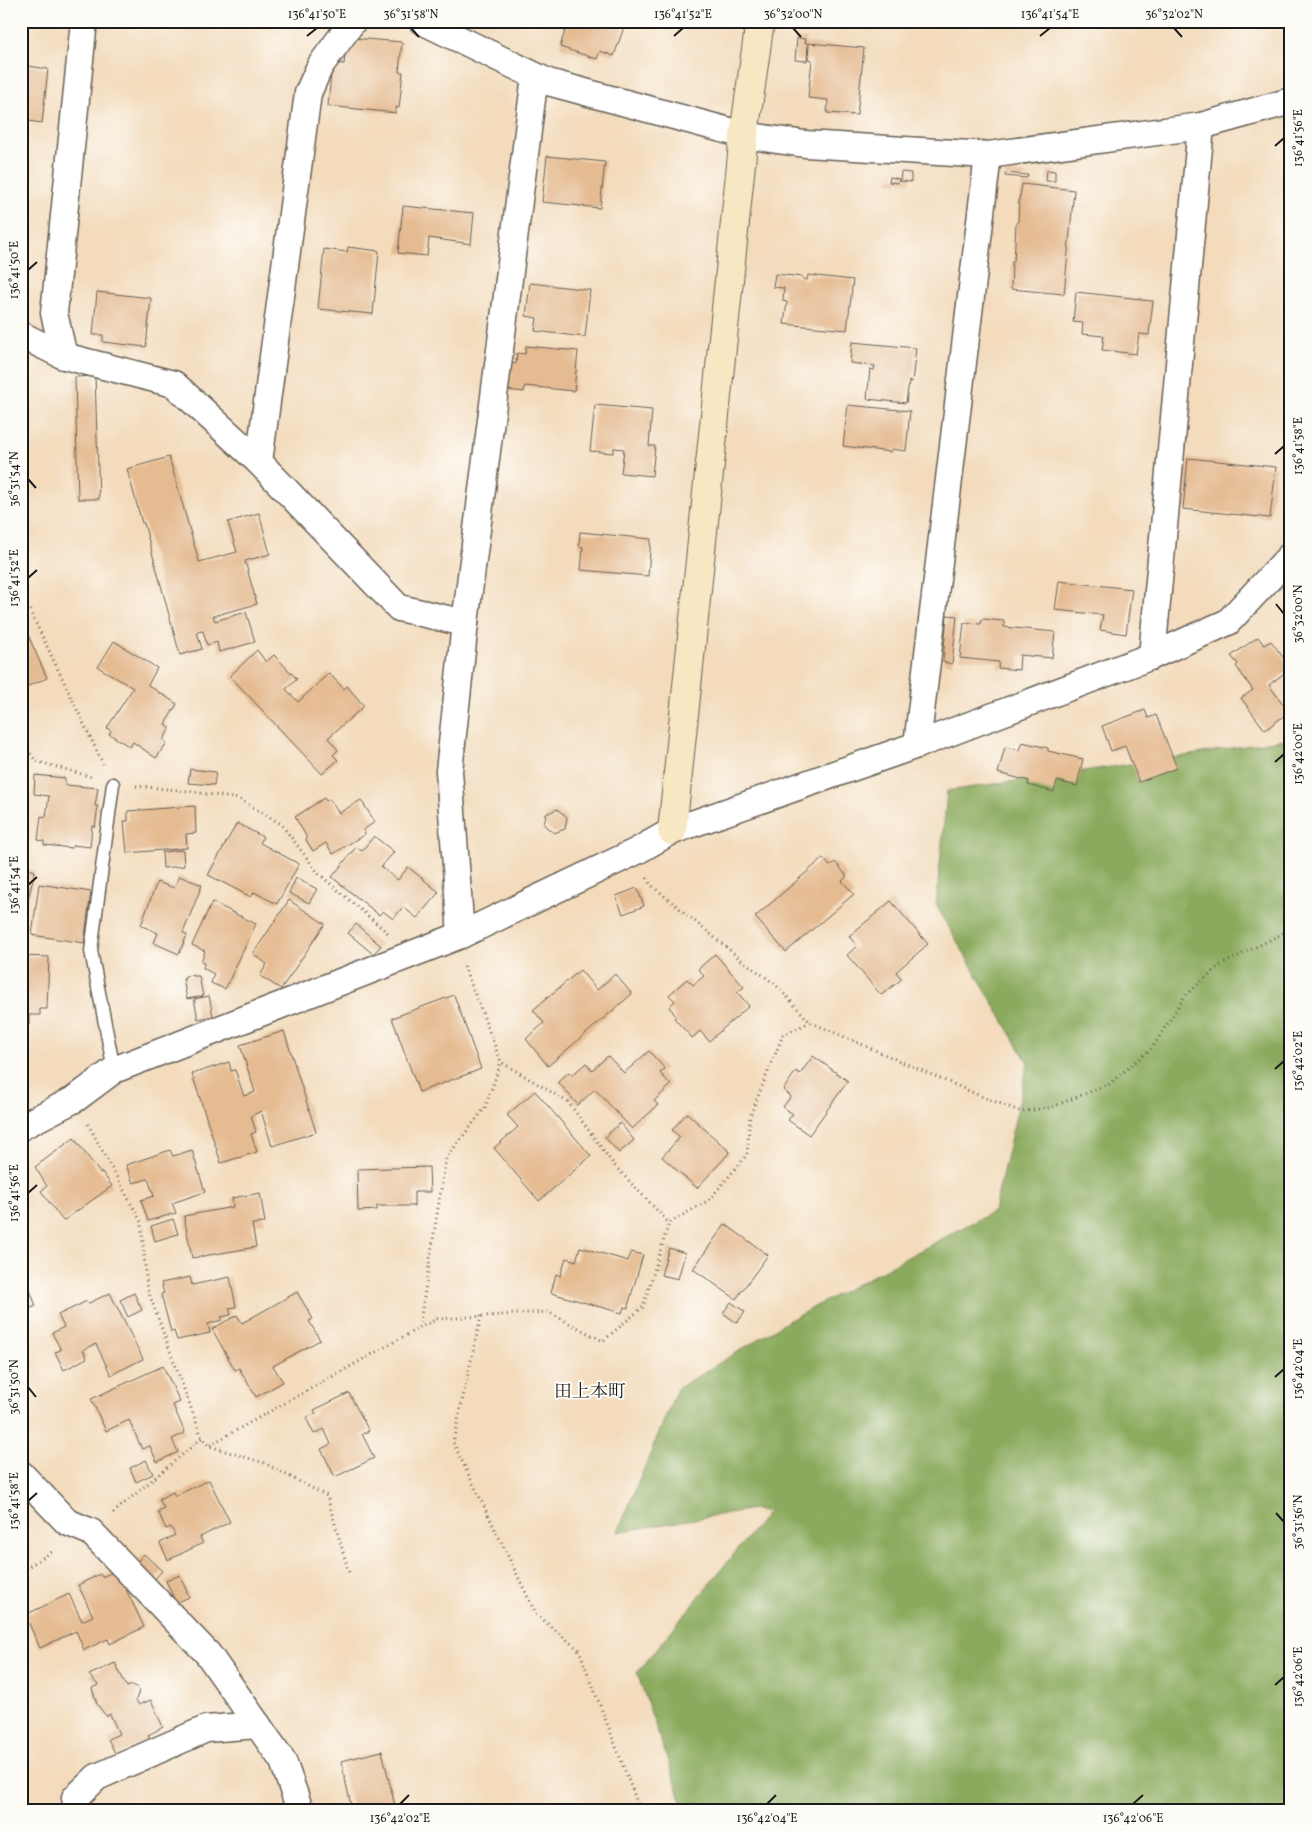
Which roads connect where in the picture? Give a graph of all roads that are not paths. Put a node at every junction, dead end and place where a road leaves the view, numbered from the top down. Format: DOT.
graph roads {
  1 [pos="84,21"];
  2 [pos="353,21"];
  3 [pos="422,21"];
  4 [pos="760,21"];
  5 [pos="534,76"];
  6 [pos="1291,100"];
  7 [pos="1200,126"];
  8 [pos="744,135"];
  9 [pos="988,155"];
  10 [pos="21,335"];
  11 [pos="64,356"];
  12 [pos="259,462"];
  13 [pos="1291,555"];
  14 [pos="465,623"];
  15 [pos="1152,656"];
  16 [pos="917,745"];
  17 [pos="113,784"];
  18 [pos="672,831"];
  19 [pos="461,935"];
  20 [pos="114,1070"];
  21 [pos="21,1127"];
  22 [pos="21,1474"];
  23 [pos="258,1725"];
  24 [pos="78,1810"];
  25 [pos="300,1810"];
  1 -- 11 [label="street"];
  2 -- 12 [label="street"];
  3 -- 5 [label="street"];
  4 -- 8 [label="street"];
  5 -- 8 [label="street"];
  5 -- 14 [label="street"];
  6 -- 7 [label="street"];
  7 -- 9 [label="street"];
  7 -- 15 [label="street"];
  8 -- 9 [label="street"];
  8 -- 18 [label="street"];
  9 -- 16 [label="street"];
  10 -- 11 [label="street"];
  11 -- 12 [label="street"];
  12 -- 14 [label="street"];
  13 -- 15 [label="street"];
  14 -- 19 [label="street"];
  15 -- 16 [label="street"];
  16 -- 18 [label="street"];
  17 -- 20 [label="lane"];
  18 -- 19 [label="street"];
  19 -- 20 [label="street"];
  20 -- 21 [label="street"];
  22 -- 23 [label="street"];
  23 -- 24 [label="street"];
  23 -- 25 [label="street"];
}
